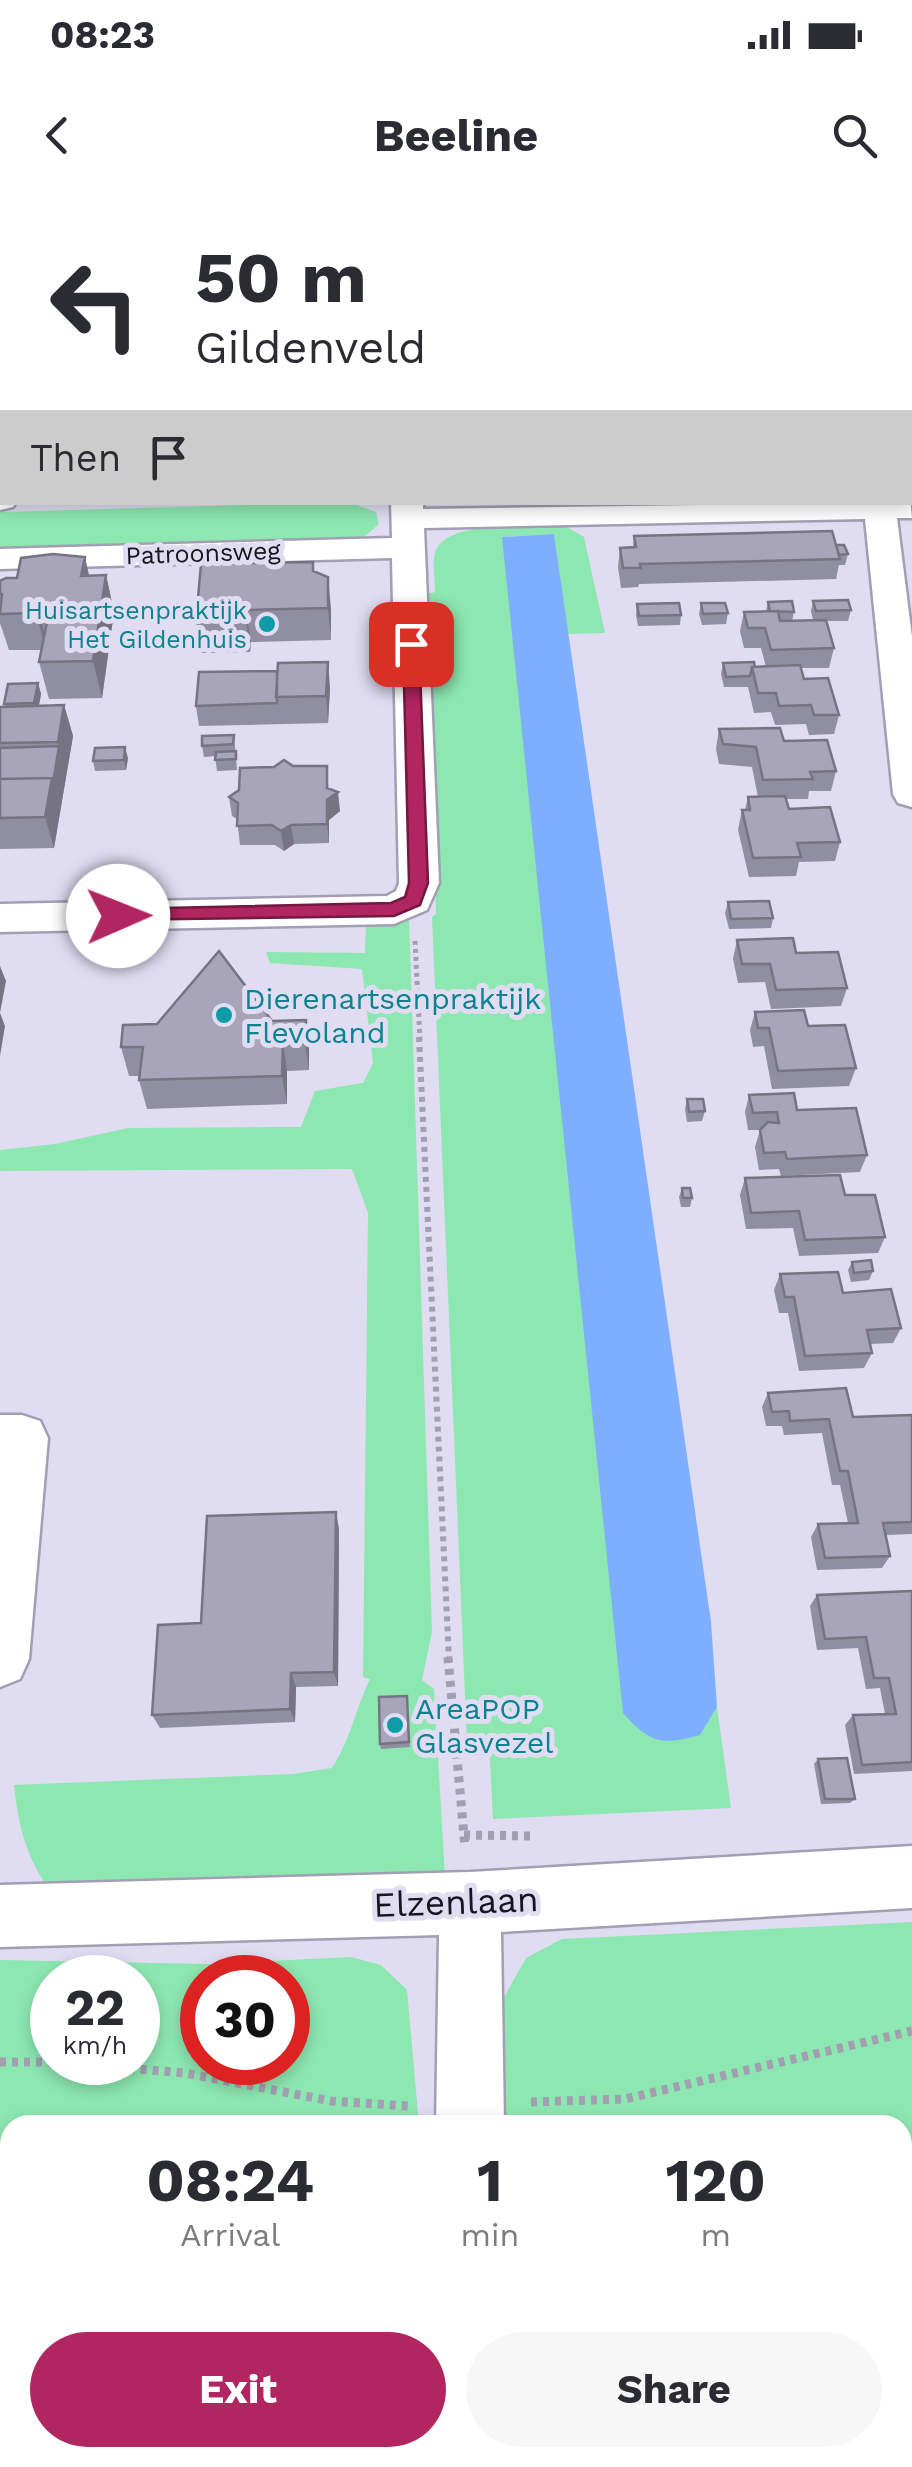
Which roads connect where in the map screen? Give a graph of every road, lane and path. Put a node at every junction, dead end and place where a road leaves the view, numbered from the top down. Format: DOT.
graph roads {
  1 [pos="765,508"];
  2 [pos="896,508"];
  3 [pos="407,523"];
  4 [pos="0,558"];
  5 [pos="912,794"];
  6 [pos="413,900"];
  7 [pos="0,918"];
  8 [pos="0,1438"];
  9 [pos="0,1659"];
  10 [pos="912,1877"];
  11 [pos="470,1904"];
  12 [pos="0,1916"];
  13 [pos="0,2062"];
  14 [pos="30,2062"];
  15 [pos="470,2115"];
  1 -- 2 [label="street, Patroonsweg"];
  1 -- 3 [label="street, Patroonsweg"];
  2 -- 5 [label="street"];
  3 -- 4 [label="street, Patroonsweg"];
  3 -- 6 [label="street"];
  6 -- 7 [label="street"];
  6 -- 11 [label="path"];
  8 -- 9 [label="street"];
  10 -- 11 [label="street, Elzenlaan"];
  11 -- 12 [label="street, Elzenlaan"];
  11 -- 15 [label="street"];
  13 -- 14 [label="path"];
}
